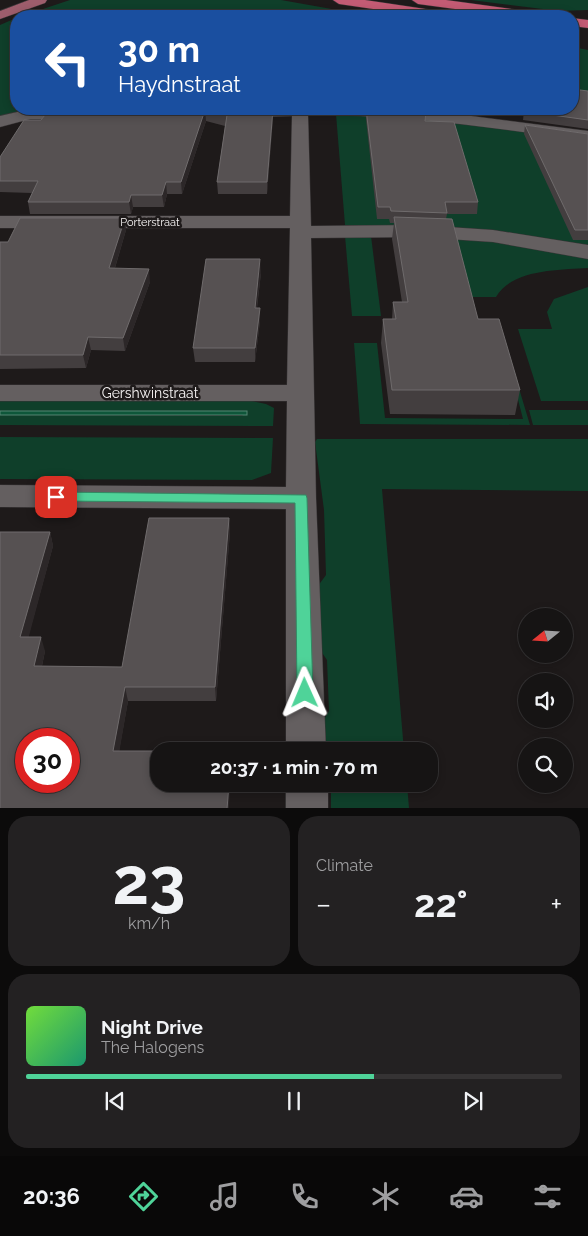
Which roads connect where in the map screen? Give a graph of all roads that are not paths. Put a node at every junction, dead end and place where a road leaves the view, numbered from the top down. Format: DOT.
graph roads {
  1 [pos="41,0"];
  2 [pos="339,0"];
  3 [pos="418,0"];
  4 [pos="14,10"];
  5 [pos="406,10"];
  6 [pos="490,10"];
  7 [pos="20,115"];
  8 [pos="300,115"];
  9 [pos="435,115"];
  10 [pos="0,122"];
  11 [pos="588,136"];
  12 [pos="0,222"];
  13 [pos="300,227"];
  14 [pos="588,252"];
  15 [pos="0,393"];
  16 [pos="301,393"];
  17 [pos="0,496"];
  18 [pos="301,498"];
  19 [pos="306,742"];
  20 [pos="307,792"];
  21 [pos="307,808"];
  1 -- 4 [label="main road"];
  2 -- 5 [label="highway"];
  3 -- 6 [label="highway"];
  7 -- 10 [label="street"];
  8 -- 13 [label="street"];
  9 -- 11 [label="street"];
  12 -- 13 [label="street, Porterstraat"];
  13 -- 14 [label="street, Porterstraat"];
  13 -- 16 [label="street"];
  15 -- 16 [label="street, Gershwinstraat"];
  16 -- 18 [label="street"];
  17 -- 18 [label="street"];
  18 -- 19 [label="street"];
  20 -- 21 [label="street"];
}
